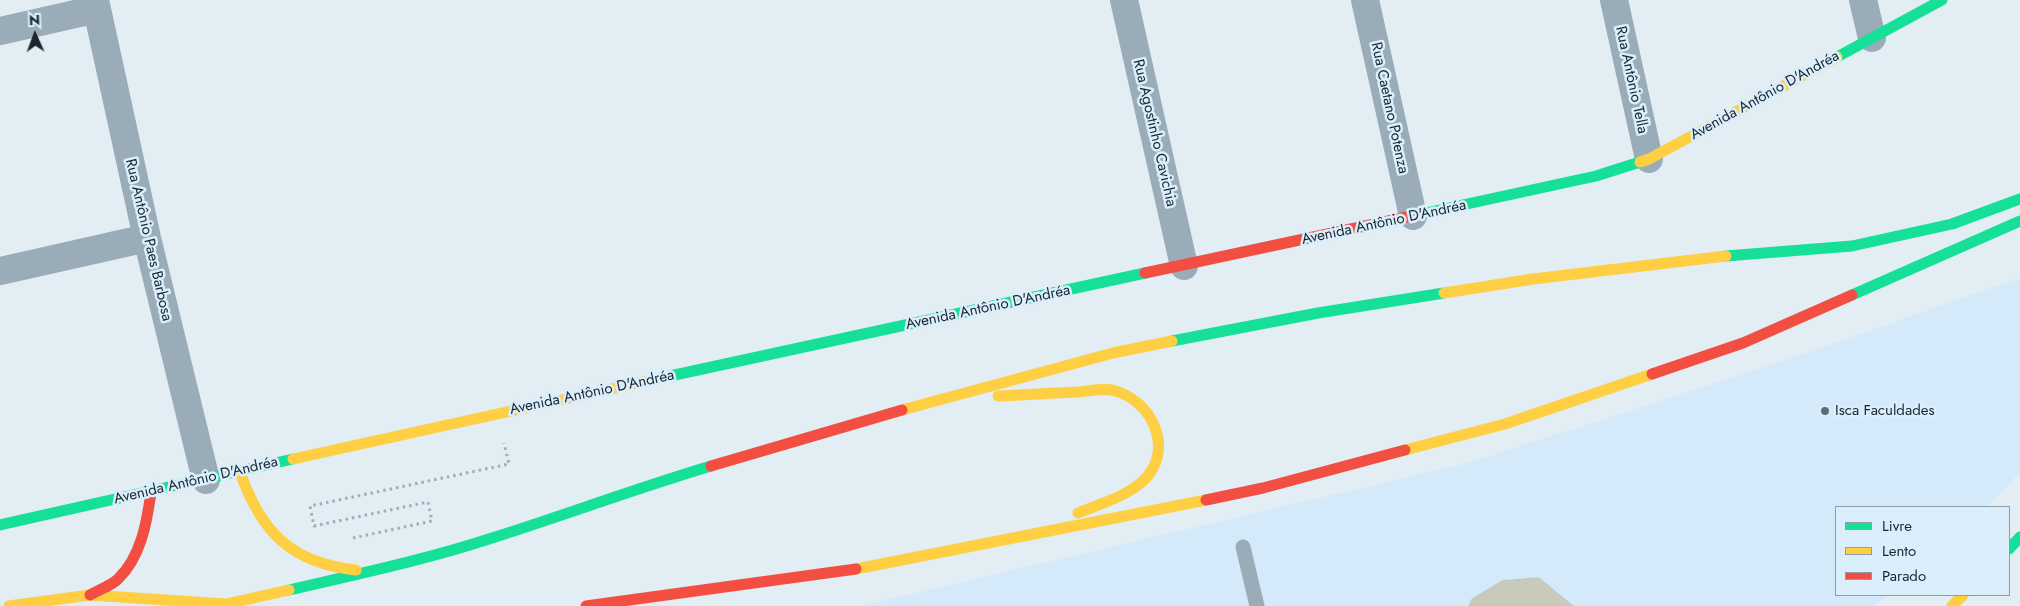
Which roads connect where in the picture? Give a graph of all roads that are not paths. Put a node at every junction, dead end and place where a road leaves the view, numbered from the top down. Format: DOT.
graph roads {
  1 [pos="1124,0"];
  2 [pos="1365,0"];
  3 [pos="1614,0"];
  4 [pos="1863,0"];
  5 [pos="1942,0"];
  6 [pos="96,4"];
  7 [pos="0,30"];
  8 [pos="1872,38"];
  9 [pos="1649,159"];
  10 [pos="2020,199"];
  11 [pos="1412,216"];
  12 [pos="2020,221"];
  13 [pos="147,238"];
  14 [pos="1184,266"];
  15 [pos="0,271"];
  16 [pos="936,400"];
  17 [pos="240,472"];
  18 [pos="206,480"];
  19 [pos="151,492"];
  20 [pos="0,525"];
  21 [pos="2020,537"];
  22 [pos="1012,539"];
  23 [pos="1242,548"];
  24 [pos="2010,548"];
  25 [pos="390,567"];
  26 [pos="90,595"];
  27 [pos="1962,596"];
  28 [pos="9,606"];
  29 [pos="586,606"];
  30 [pos="1257,606"];
  31 [pos="1952,606"];
  1 -- 14 [label="street, Rua Agostinho Cavichia"];
  2 -- 11 [label="street, Rua Caetano Potenza"];
  3 -- 9 [label="street, Rua Antônio Tella"];
  4 -- 8 [label="street"];
  5 -- 8 [label="main road, Avenida Antônio D'Andréa"];
  6 -- 7 [label="street"];
  6 -- 13 [label="street, Rua Antônio Paes Barbosa"];
  8 -- 9 [label="main road, Avenida Antônio D'Andréa"];
  9 -- 11 [label="main road, Avenida Antônio D'Andréa"];
  10 -- 16 [label="main road"];
  11 -- 14 [label="main road, Avenida Antônio D'Andréa"];
  12 -- 22 [label="main road"];
  13 -- 15 [label="street"];
  13 -- 18 [label="street, Rua Antônio Paes Barbosa"];
  14 -- 17 [label="main road, Avenida Antônio D'Andréa"];
  16 -- 22 [label="main road"];
  16 -- 25 [label="main road"];
  17 -- 18 [label="main road, Avenida Antônio D'Andréa"];
  17 -- 25 [label="main road"];
  18 -- 19 [label="main road, Avenida Antônio D'Andréa"];
  19 -- 20 [label="main road, Avenida Antônio D'Andréa"];
  19 -- 26 [label="main road"];
  21 -- 24 [label="main road"];
  22 -- 29 [label="main road"];
  23 -- 30 [label="lane"];
  25 -- 26 [label="main road"];
  26 -- 28 [label="main road"];
  27 -- 31 [label="main road"];
}
